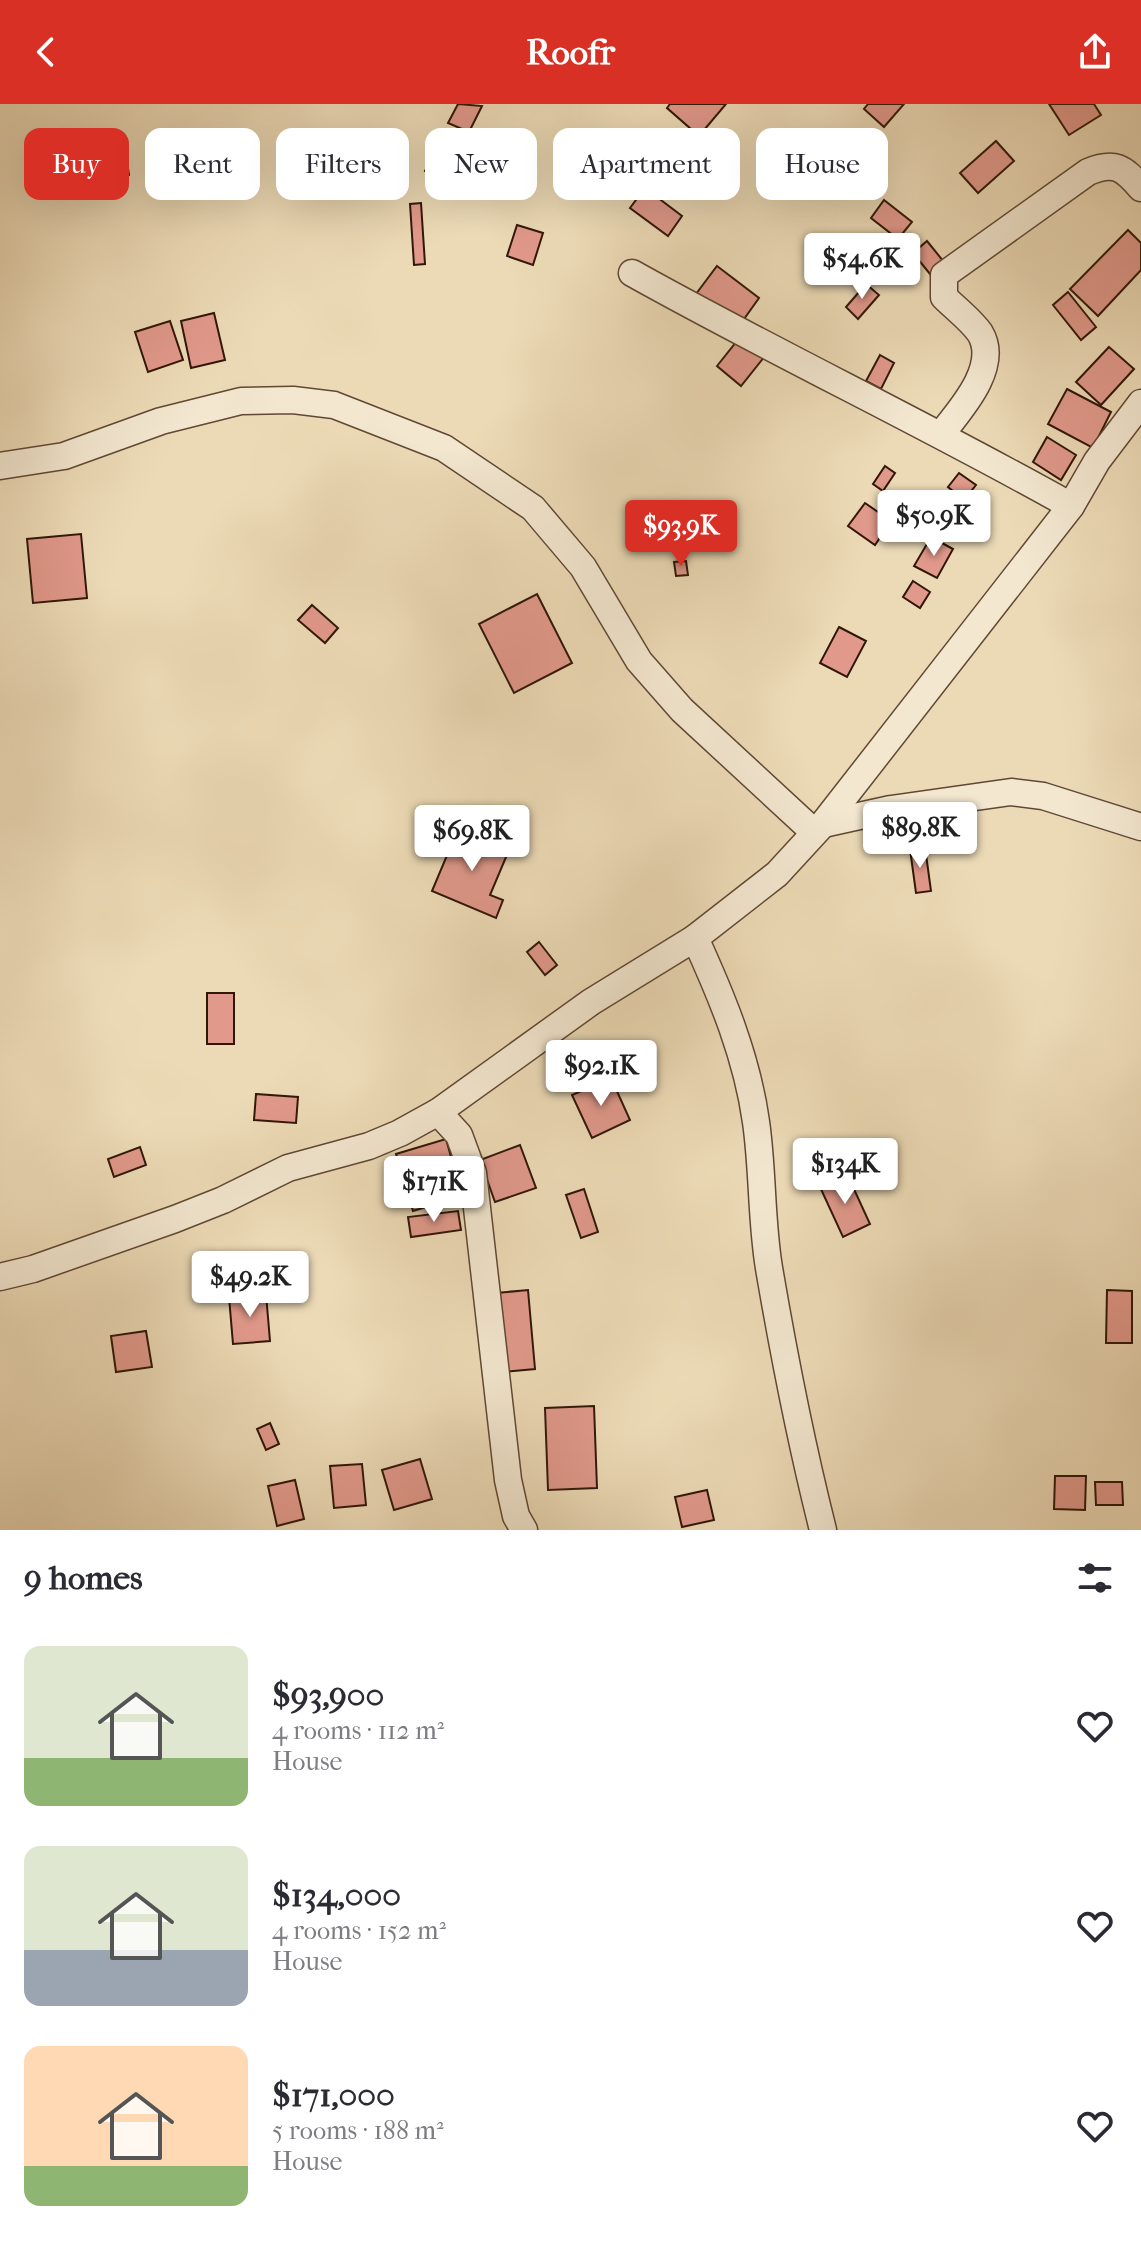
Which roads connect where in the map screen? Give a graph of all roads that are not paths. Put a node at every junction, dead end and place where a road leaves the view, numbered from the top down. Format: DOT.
graph roads {
  1 [pos="1141,188"];
  2 [pos="632,273"];
  3 [pos="1141,403"];
  4 [pos="942,433"];
  5 [pos="0,466"];
  6 [pos="1071,506"];
  7 [pos="1141,827"];
  8 [pos="819,828"];
  9 [pos="695,938"];
  10 [pos="438,1112"];
  11 [pos="0,1277"];
  12 [pos="524,1530"];
  13 [pos="823,1530"];
  1 -- 4 [label="street"];
  2 -- 4 [label="street"];
  3 -- 6 [label="street"];
  4 -- 6 [label="street"];
  5 -- 8 [label="street"];
  6 -- 8 [label="street"];
  7 -- 8 [label="street"];
  8 -- 9 [label="street"];
  9 -- 10 [label="street"];
  9 -- 13 [label="street"];
  10 -- 11 [label="street"];
  10 -- 12 [label="street"];
}
